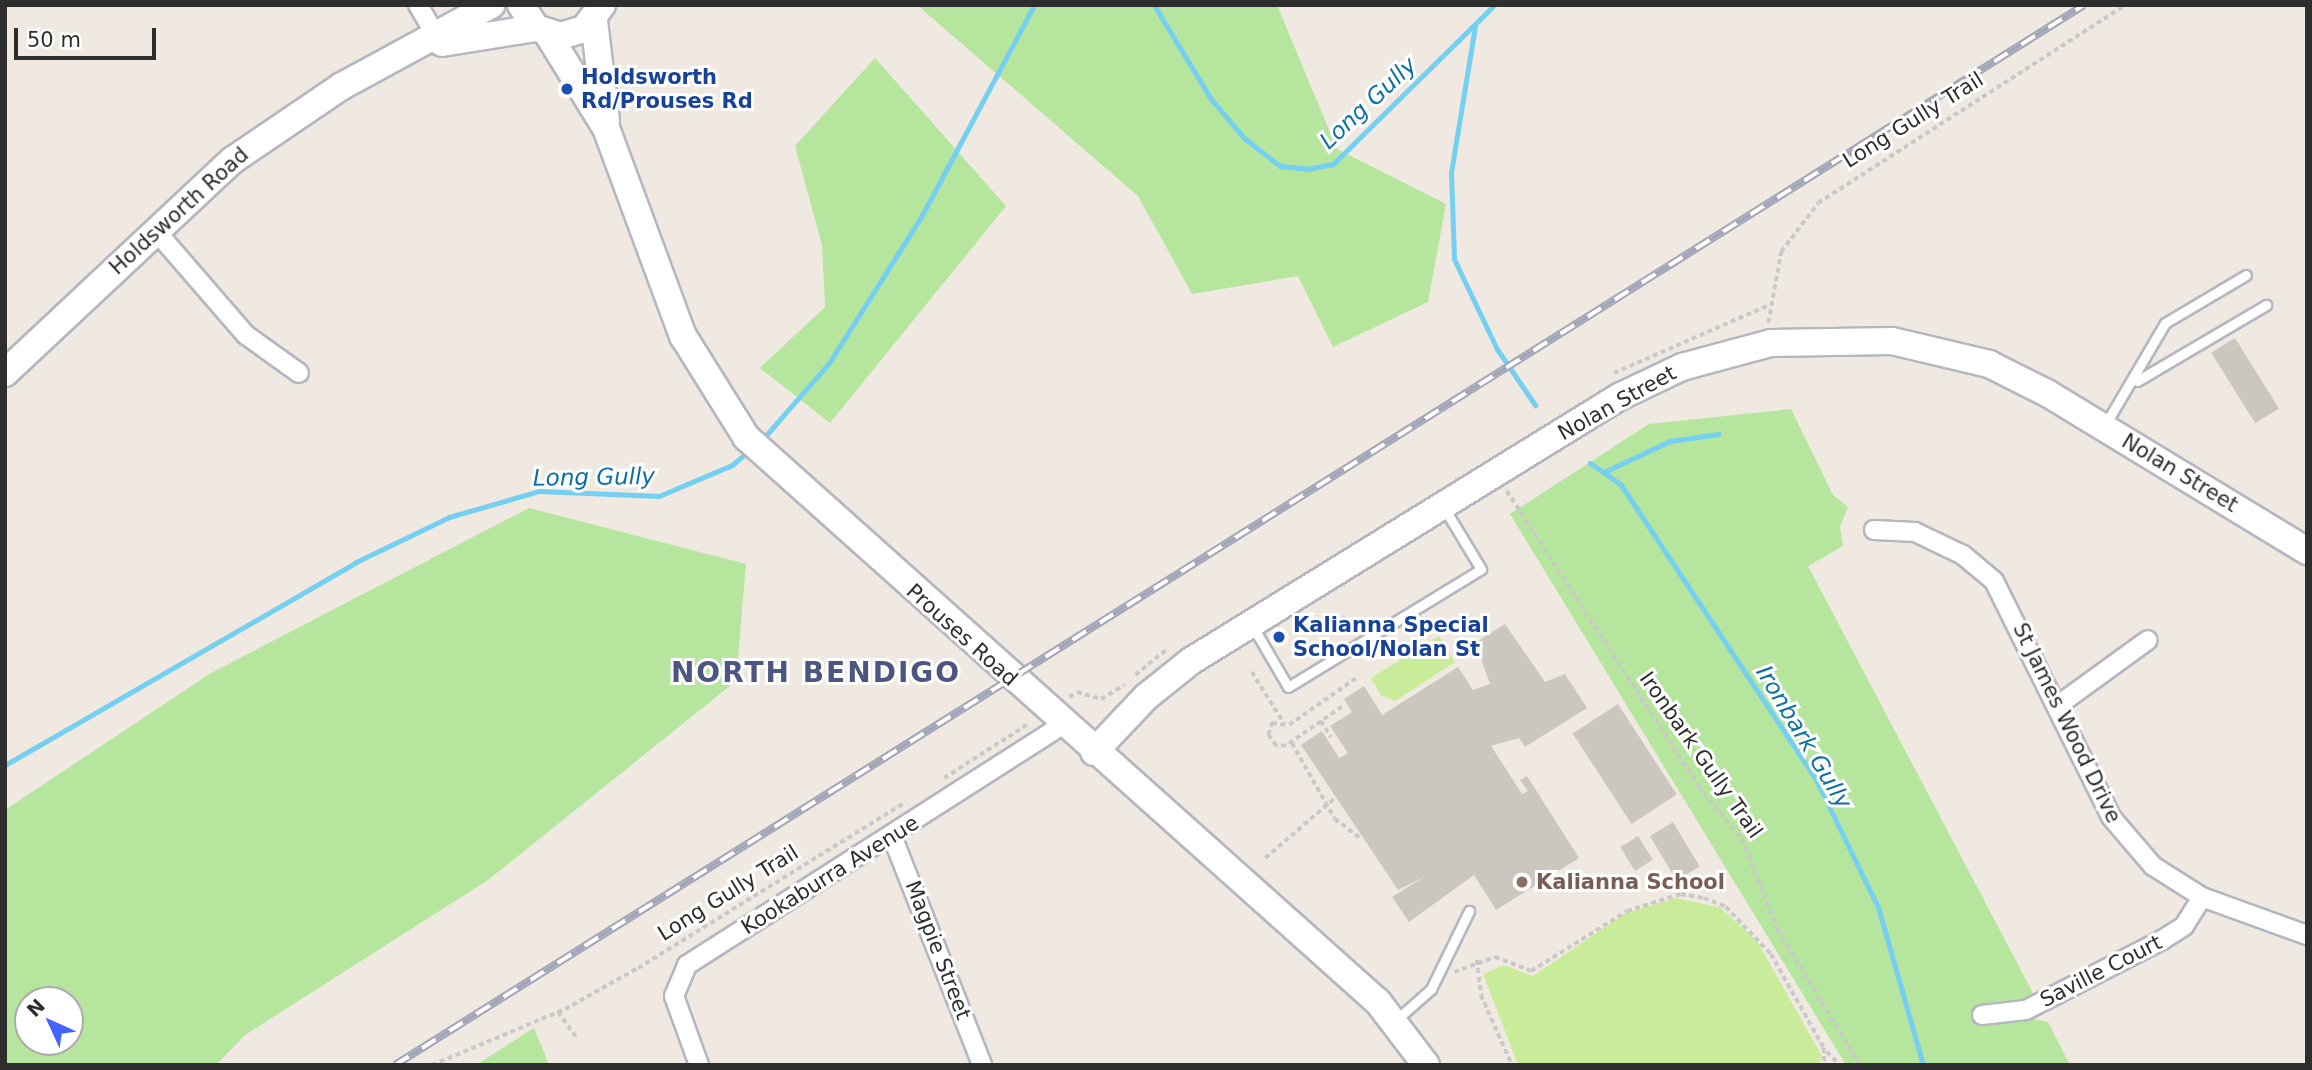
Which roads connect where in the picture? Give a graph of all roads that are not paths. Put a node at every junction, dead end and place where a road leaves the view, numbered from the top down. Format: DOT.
graph roads {
  1 [pos="418,5"];
  2 [pos="491,5"];
  3 [pos="521,5"];
  4 [pos="601,10"];
  5 [pos="542,30"];
  6 [pos="439,38"];
  7 [pos="607,128"];
  8 [pos="155,230"];
  9 [pos="2246,275"];
  10 [pos="2266,304"];
  11 [pos="5,373"];
  12 [pos="299,373"];
  13 [pos="2135,382"];
  14 [pos="2104,427"];
  15 [pos="1443,507"];
  16 [pos="1874,530"];
  17 [pos="2307,551"];
  18 [pos="1252,626"];
  19 [pos="2147,640"];
  20 [pos="2057,706"];
  21 [pos="1063,725"];
  22 [pos="1094,752"];
  23 [pos="892,836"];
  24 [pos="2202,897"];
  25 [pos="1469,911"];
  26 [pos="2307,935"];
  27 [pos="1982,1015"];
  28 [pos="1396,1020"];
  29 [pos="699,1065"];
  30 [pos="982,1065"];
  31 [pos="1426,1065"];
  1 -- 6 [label="street"];
  2 -- 6 [label="street, Holdsworth Road"];
  3 -- 5 [label="street, Prouses Road"];
  4 -- 5 [label="street, Holdsworth Road"];
  4 -- 7 [label="street, Prouses Road"];
  5 -- 6 [label="street, Holdsworth Road"];
  5 -- 7 [label="street, Prouses Road"];
  6 -- 8 [label="street, Holdsworth Road"];
  7 -- 21 [label="street, Prouses Road"];
  8 -- 11 [label="street, Holdsworth Road"];
  8 -- 12 [label="street"];
  9 -- 13 [label="lane"];
  10 -- 13 [label="lane"];
  13 -- 14 [label="lane"];
  14 -- 15 [label="street, Nolan Street"];
  14 -- 17 [label="street, Nolan Street"];
  15 -- 18 [label="street, Nolan Street"];
  15 -- 18 [label="lane"];
  16 -- 20 [label="street, St James Wood Drive"];
  18 -- 22 [label="street, Nolan Street"];
  19 -- 20 [label="street"];
  20 -- 24 [label="street, St James Wood Drive"];
  21 -- 22 [label="street, Prouses Road"];
  21 -- 23 [label="street, Kookaburra Avenue"];
  22 -- 28 [label="street, Prouses Road"];
  23 -- 29 [label="street, Kookaburra Avenue"];
  23 -- 30 [label="street, Magpie Street"];
  24 -- 26 [label="street, St James Wood Drive"];
  24 -- 27 [label="street, Saville Court"];
  25 -- 28 [label="lane"];
  28 -- 31 [label="street, Prouses Road"];
}
